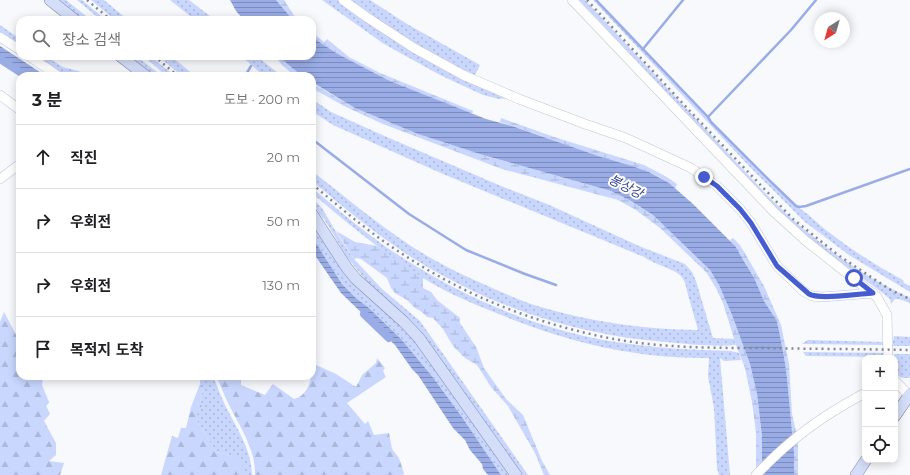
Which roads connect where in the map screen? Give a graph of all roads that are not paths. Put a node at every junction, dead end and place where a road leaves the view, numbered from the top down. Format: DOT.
graph roads {
  1 [pos="50,0"];
  2 [pos="344,0"];
  3 [pos="572,0"];
  4 [pos="70,16"];
  5 [pos="0,37"];
  6 [pos="16,47"];
  7 [pos="35,60"];
  8 [pos="125,60"];
  9 [pos="52,72"];
  10 [pos="141,72"];
  11 [pos="0,95"];
  12 [pos="16,107"];
  13 [pos="16,167"];
  14 [pos="0,179"];
  15 [pos="316,220"];
  16 [pos="873,293"];
  17 [pos="888,355"];
  18 [pos="898,384"];
  19 [pos="862,395"];
  20 [pos="910,395"];
  21 [pos="898,412"];
  22 [pos="864,463"];
  23 [pos="516,475"];
  24 [pos="756,475"];
  25 [pos="856,475"];
  1 -- 4 [label="main road"];
  2 -- 16 [label="street"];
  3 -- 16 [label="street"];
  5 -- 6 [label="street"];
  7 -- 9 [label="street"];
  8 -- 10 [label="main road"];
  11 -- 12 [label="street"];
  13 -- 14 [label="street"];
  15 -- 23 [label="main road"];
  16 -- 17 [label="street"];
  18 -- 20 [label="street"];
  19 -- 24 [label="street"];
  20 -- 21 [label="main road"];
  22 -- 25 [label="main road"];
}
